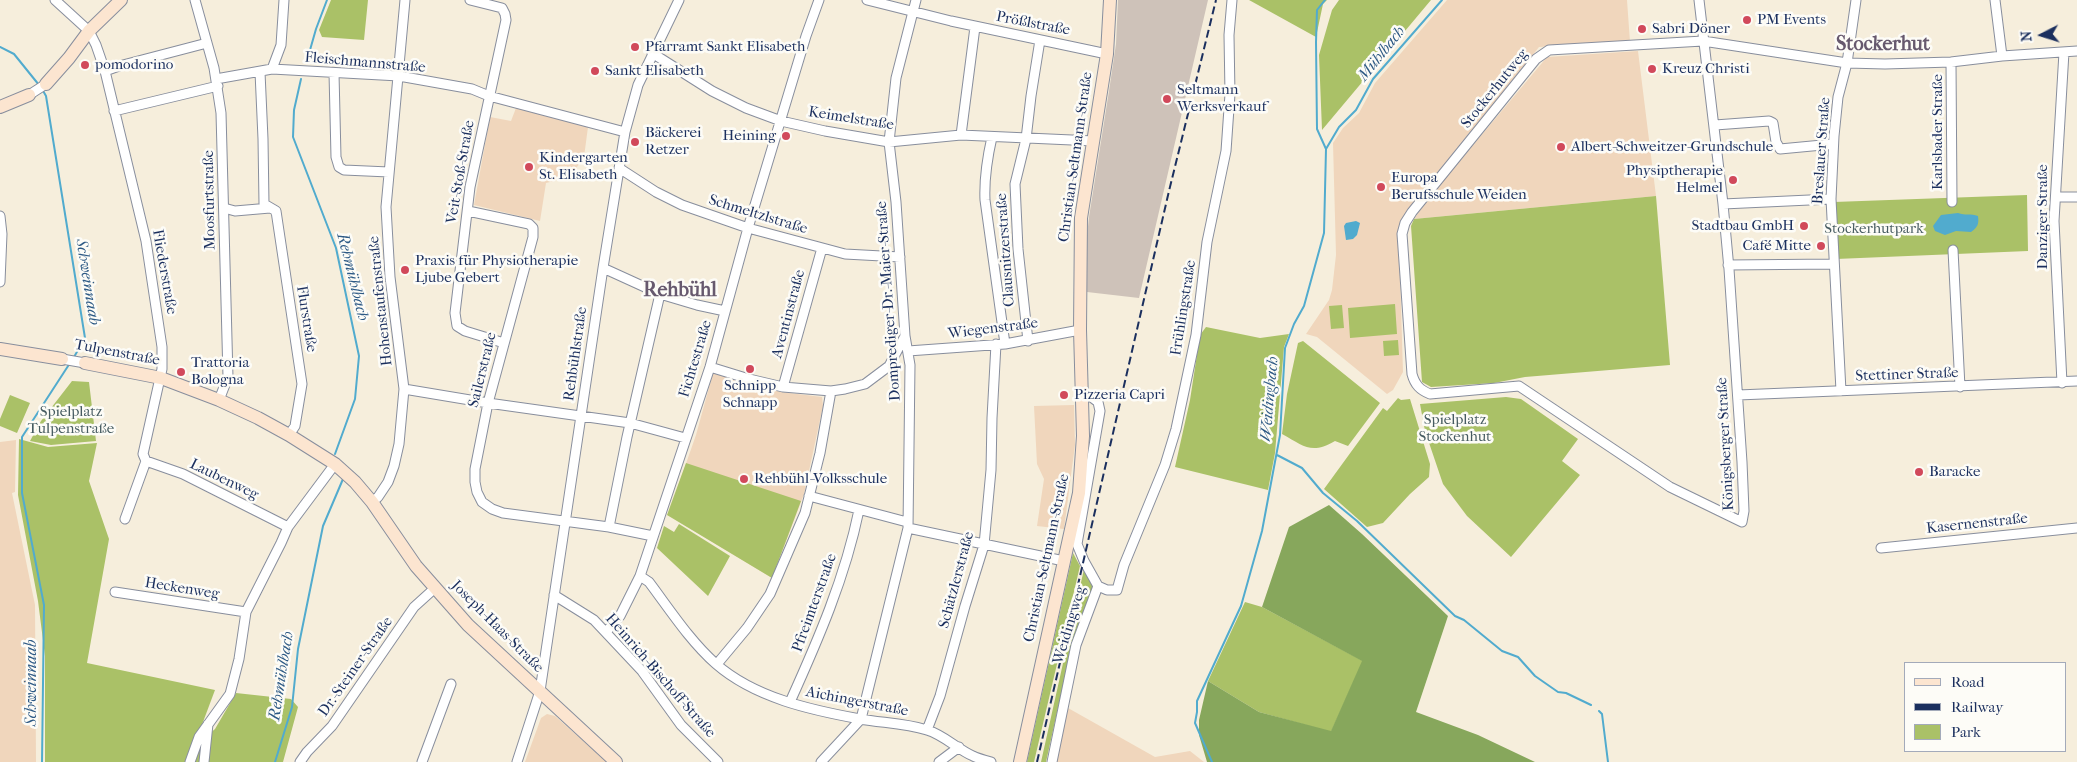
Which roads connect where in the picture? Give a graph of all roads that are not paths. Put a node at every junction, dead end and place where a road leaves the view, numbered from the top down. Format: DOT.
graph roads {
  1 [pos="56,0"];
  2 [pos="121,0"];
  3 [pos="195,0"];
  4 [pos="284,0"];
  5 [pos="405,0"];
  6 [pos="470,0"];
  7 [pos="679,0"];
  8 [pos="819,0"];
  9 [pos="866,0"];
  10 [pos="916,0"];
  11 [pos="1110,0"];
  12 [pos="1232,0"];
  13 [pos="1699,0"];
  14 [pos="1856,0"];
  15 [pos="1994,0"];
  16 [pos="485,1"];
  17 [pos="911,12"];
  18 [pos="976,27"];
  19 [pos="89,31"];
  20 [pos="1040,40"];
  21 [pos="1703,41"];
  22 [pos="207,43"];
  23 [pos="2077,51"];
  24 [pos="2064,52"];
  25 [pos="652,53"];
  26 [pos="1107,54"];
  27 [pos="2002,56"];
  28 [pos="1951,62"];
  29 [pos="1847,63"];
  30 [pos="272,70"];
  31 [pos="105,71"];
  32 [pos="260,72"];
  33 [pos="334,73"];
  34 [pos="398,76"];
  35 [pos="217,83"];
  36 [pos="46,84"];
  37 [pos="30,95"];
  38 [pos="489,96"];
  39 [pos="0,107"];
  40 [pos="114,111"];
  41 [pos="781,121"];
  42 [pos="1715,125"];
  43 [pos="625,132"];
  44 [pos="960,135"];
  45 [pos="992,138"];
  46 [pos="1026,139"];
  47 [pos="1094,141"];
  48 [pos="889,142"];
  49 [pos="1833,144"];
  50 [pos="618,168"];
  51 [pos="389,172"];
  52 [pos="2056,197"];
  53 [pos="2077,197"];
  54 [pos="1831,199"];
  55 [pos="1952,202"];
  56 [pos="1723,204"];
  57 [pos="224,208"];
  58 [pos="272,208"];
  59 [pos="468,211"];
  60 [pos="0,216"];
  61 [pos="748,228"];
  62 [pos="822,248"];
  63 [pos="1953,250"];
  64 [pos="900,258"];
  65 [pos="1834,264"];
  66 [pos="1728,265"];
  67 [pos="603,268"];
  68 [pos="0,282"];
  69 [pos="660,294"];
  70 [pos="725,310"];
  71 [pos="1080,330"];
  72 [pos="905,336"];
  73 [pos="1028,341"];
  74 [pos="504,343"];
  75 [pos="1000,344"];
  76 [pos="0,350"];
  77 [pos="908,351"];
  78 [pos="62,359"];
  79 [pos="85,363"];
  80 [pos="710,367"];
  81 [pos="160,378"];
  82 [pos="2077,381"];
  83 [pos="2062,383"];
  84 [pos="1418,386"];
  85 [pos="783,387"];
  86 [pos="1960,387"];
  87 [pos="404,389"];
  88 [pos="831,391"];
  89 [pos="1841,391"];
  90 [pos="1738,395"];
  91 [pos="1081,398"];
  92 [pos="219,400"];
  93 [pos="488,403"];
  94 [pos="581,416"];
  95 [pos="630,423"];
  96 [pos="289,435"];
  97 [pos="685,438"];
  98 [pos="146,461"];
  99 [pos="335,464"];
  100 [pos="809,496"];
  101 [pos="372,502"];
  102 [pos="859,510"];
  103 [pos="126,519"];
  104 [pos="566,522"];
  105 [pos="907,525"];
  106 [pos="288,527"];
  107 [pos="609,527"];
  108 [pos="2077,528"];
  109 [pos="653,536"];
  110 [pos="984,545"];
  111 [pos="1881,548"];
  112 [pos="1064,561"];
  113 [pos="640,576"];
  114 [pos="1098,586"];
  115 [pos="435,588"];
  116 [pos="115,592"];
  117 [pos="554,596"];
  118 [pos="246,612"];
  119 [pos="606,632"];
  120 [pos="717,664"];
  121 [pos="451,684"];
  122 [pos="540,692"];
  123 [pos="790,702"];
  124 [pos="861,719"];
  125 [pos="208,724"];
  126 [pos="927,730"];
  127 [pos="959,747"];
  128 [pos="190,762"];
  129 [pos="204,762"];
  130 [pos="300,762"];
  131 [pos="422,762"];
  132 [pos="517,762"];
  133 [pos="616,762"];
  134 [pos="718,762"];
  135 [pos="820,762"];
  136 [pos="939,762"];
  137 [pos="991,762"];
  138 [pos="1020,762"];
  139 [pos="1052,762"];
  1 -- 19 [label="street"];
  2 -- 19 [label="street"];
  3 -- 22 [label="street, Moosfurtstraße"];
  4 -- 30 [label="street"];
  5 -- 34 [label="street, Hohenstaufenstraße"];
  6 -- 16 [label="street, Veit-Stoß-Straße"];
  7 -- 25 [label="street, Rehbühlstraße"];
  8 -- 41 [label="street, Fichtestraße"];
  9 -- 17 [label="street, Prößlstraße"];
  10 -- 17 [label="street, Domprediger-Dr.-Maier-Straße"];
  11 -- 26 [label="street, Christian-Seltmann-Straße"];
  12 -- 114 [label="street, Frühlingstraße"];
  13 -- 21 [label="street, Königsberger Straße"];
  14 -- 29 [label="street, Breslauer Straße"];
  15 -- 27 [label="street"];
  16 -- 38 [label="street, Veit-Stoß-Straße"];
  17 -- 18 [label="street, Prößlstraße"];
  17 -- 48 [label="street, Domprediger-Dr.-Maier-Straße"];
  18 -- 20 [label="street, Prößlstraße"];
  18 -- 44 [label="street"];
  19 -- 31 [label="street, Fliederstraße"];
  19 -- 36 [label="street"];
  20 -- 26 [label="street, Prößlstraße"];
  20 -- 46 [label="street, Clausnitzerstraße"];
  21 -- 29 [label="street, Stockerhutweg"];
  21 -- 42 [label="street, Königsberger Straße"];
  21 -- 84 [label="street, Stockerhutweg"];
  22 -- 31 [label="street"];
  22 -- 35 [label="street, Moosfurtstraße"];
  23 -- 24 [label="street, Stockerhutweg"];
  24 -- 27 [label="street, Stockerhutweg"];
  24 -- 52 [label="street, Danziger Straße"];
  25 -- 41 [label="street, Keimelstraße"];
  25 -- 43 [label="street, Rehbühlstraße"];
  26 -- 47 [label="street, Christian-Seltmann-Straße"];
  27 -- 28 [label="street, Stockerhutweg"];
  28 -- 29 [label="street, Stockerhutweg"];
  28 -- 55 [label="street, Karlsbader Straße"];
  29 -- 49 [label="street, Breslauer Straße"];
  30 -- 32 [label="street, Fleischmannstraße"];
  30 -- 33 [label="street, Fleischmannstraße"];
  31 -- 40 [label="street, Fliederstraße"];
  32 -- 35 [label="street, Fleischmannstraße"];
  32 -- 58 [label="street, Flurstraße"];
  33 -- 34 [label="street, Fleischmannstraße"];
  33 -- 51 [label="street"];
  34 -- 38 [label="street, Fleischmannstraße"];
  34 -- 51 [label="street, Hohenstaufenstraße"];
  35 -- 40 [label="street, Fleischmannstraße"];
  35 -- 57 [label="street, Moosfurtstraße"];
  36 -- 37 [label="street"];
  37 -- 39 [label="street"];
  38 -- 43 [label="street, Fleischmannstraße"];
  38 -- 59 [label="street, Veit-Stoß-Straße"];
  40 -- 81 [label="street, Fliederstraße"];
  41 -- 48 [label="street, Keimelstraße"];
  41 -- 61 [label="street, Fichtestraße"];
  42 -- 49 [label="street"];
  42 -- 56 [label="street, Königsberger Straße"];
  43 -- 50 [label="street, Rehbühlstraße"];
  44 -- 45 [label="street, Keimelstraße"];
  44 -- 48 [label="street, Keimelstraße"];
  45 -- 46 [label="street, Keimelstraße"];
  45 -- 75 [label="street, Schätzlerstraße"];
  46 -- 47 [label="street, Keimelstraße"];
  46 -- 73 [label="street, Clausnitzerstraße"];
  47 -- 71 [label="street, Christian-Seltmann-Straße"];
  48 -- 64 [label="street, Domprediger-Dr.-Maier-Straße"];
  49 -- 54 [label="street, Breslauer Straße"];
  50 -- 61 [label="street, Schmeltzlstraße"];
  50 -- 67 [label="street, Rehbühlstraße"];
  51 -- 87 [label="street, Hohenstaufenstraße"];
  52 -- 53 [label="street"];
  52 -- 83 [label="street, Danziger Straße"];
  54 -- 56 [label="street"];
  54 -- 65 [label="street, Breslauer Straße"];
  56 -- 66 [label="street, Königsberger Straße"];
  57 -- 58 [label="street"];
  57 -- 92 [label="street, Moosfurtstraße"];
  58 -- 96 [label="street, Flurstraße"];
  59 -- 74 [label="street, Veit-Stoß-Straße"];
  59 -- 74 [label="street, Sailerstraße"];
  60 -- 68 [label="street"];
  61 -- 62 [label="street, Schmeltzlstraße"];
  61 -- 70 [label="street, Fichtestraße"];
  62 -- 64 [label="street, Schmeltzlstraße"];
  62 -- 85 [label="street, Aventinstraße"];
  63 -- 86 [label="street"];
  64 -- 72 [label="street, Domprediger-Dr.-Maier-Straße"];
  65 -- 66 [label="street"];
  65 -- 89 [label="street, Breslauer Straße"];
  66 -- 90 [label="street, Königsberger Straße"];
  67 -- 69 [label="street"];
  67 -- 94 [label="street, Rehbühlstraße"];
  69 -- 70 [label="street"];
  69 -- 95 [label="street"];
  70 -- 80 [label="street, Fichtestraße"];
  71 -- 73 [label="street, Wiegenstraße"];
  71 -- 91 [label="street, Christian-Seltmann-Straße"];
  72 -- 77 [label="street, Domprediger-Dr.-Maier-Straße"];
  72 -- 88 [label="street"];
  73 -- 75 [label="street, Wiegenstraße"];
  74 -- 93 [label="street, Sailerstraße"];
  75 -- 77 [label="street, Wiegenstraße"];
  75 -- 110 [label="street, Schätzlerstraße"];
  76 -- 78 [label="street, Tulpenstraße"];
  77 -- 105 [label="street, Domprediger-Dr.-Maier-Straße"];
  78 -- 79 [label="street, Tulpenstraße"];
  79 -- 81 [label="street, Tulpenstraße"];
  80 -- 85 [label="street"];
  80 -- 97 [label="street, Fichtestraße"];
  81 -- 92 [label="street, Tulpenstraße"];
  81 -- 98 [label="street, Fliederstraße"];
  82 -- 83 [label="street, Stettiner Straße"];
  83 -- 86 [label="street, Stettiner Straße"];
  84 -- 90 [label="street, Königsberger Straße"];
  85 -- 88 [label="street"];
  86 -- 89 [label="street, Stettiner Straße"];
  87 -- 93 [label="street"];
  87 -- 101 [label="street, Hohenstaufenstraße"];
  88 -- 100 [label="street"];
  89 -- 90 [label="street, Stettiner Straße"];
  91 -- 112 [label="street, Christian-Seltmann-Straße"];
  91 -- 114 [label="street, Weidingweg"];
  92 -- 96 [label="street, Tulpenstraße"];
  93 -- 94 [label="street"];
  93 -- 104 [label="street, Sailerstraße"];
  94 -- 95 [label="street"];
  94 -- 104 [label="street, Rehbühlstraße"];
  95 -- 97 [label="street"];
  95 -- 107 [label="street"];
  96 -- 99 [label="street, Tulpenstraße"];
  97 -- 109 [label="street, Fichtestraße"];
  98 -- 103 [label="street, Fliederstraße"];
  98 -- 106 [label="street, Laubenweg"];
  99 -- 101 [label="street, Tulpenstraße"];
  99 -- 106 [label="street"];
  100 -- 102 [label="street"];
  100 -- 120 [label="street"];
  101 -- 115 [label="street, Joseph-Haas-Straße"];
  102 -- 105 [label="street"];
  102 -- 123 [label="street, Pfreimterstraße"];
  104 -- 107 [label="street"];
  104 -- 117 [label="street, Rehbühlstraße"];
  105 -- 110 [label="street"];
  105 -- 124 [label="street, Domprediger-Dr.-Maier-Straße"];
  106 -- 118 [label="street"];
  107 -- 109 [label="street"];
  108 -- 111 [label="street, Kasernenstraße"];
  109 -- 113 [label="street, Fichtestraße"];
  110 -- 112 [label="street"];
  110 -- 126 [label="street, Schätzlerstraße"];
  112 -- 138 [label="street, Christian-Seltmann-Straße"];
  113 -- 119 [label="street, Fichtestraße"];
  113 -- 120 [label="street, Aichingerstraße"];
  114 -- 139 [label="street, Weidingweg"];
  115 -- 122 [label="street, Joseph-Haas-Straße"];
  115 -- 130 [label="street, Dr.-Steiner-Straße"];
  116 -- 118 [label="street, Heckenweg"];
  117 -- 119 [label="street, Heinrich-Bischoff-Straße"];
  117 -- 122 [label="street, Rehbühlstraße"];
  118 -- 125 [label="street"];
  119 -- 134 [label="street, Heinrich-Bischoff-Straße"];
  120 -- 123 [label="street, Aichingerstraße"];
  121 -- 131 [label="street"];
  122 -- 132 [label="street, Rehbühlstraße"];
  122 -- 133 [label="street, Joseph-Haas-Straße"];
  123 -- 124 [label="street, Aichingerstraße"];
  124 -- 126 [label="street, Aichingerstraße"];
  124 -- 135 [label="street, Domprediger-Dr.-Maier-Straße"];
  125 -- 128 [label="street"];
  125 -- 129 [label="street"];
  126 -- 127 [label="street, Aichingerstraße"];
  127 -- 136 [label="street"];
  127 -- 137 [label="street, Aichingerstraße"];
}
